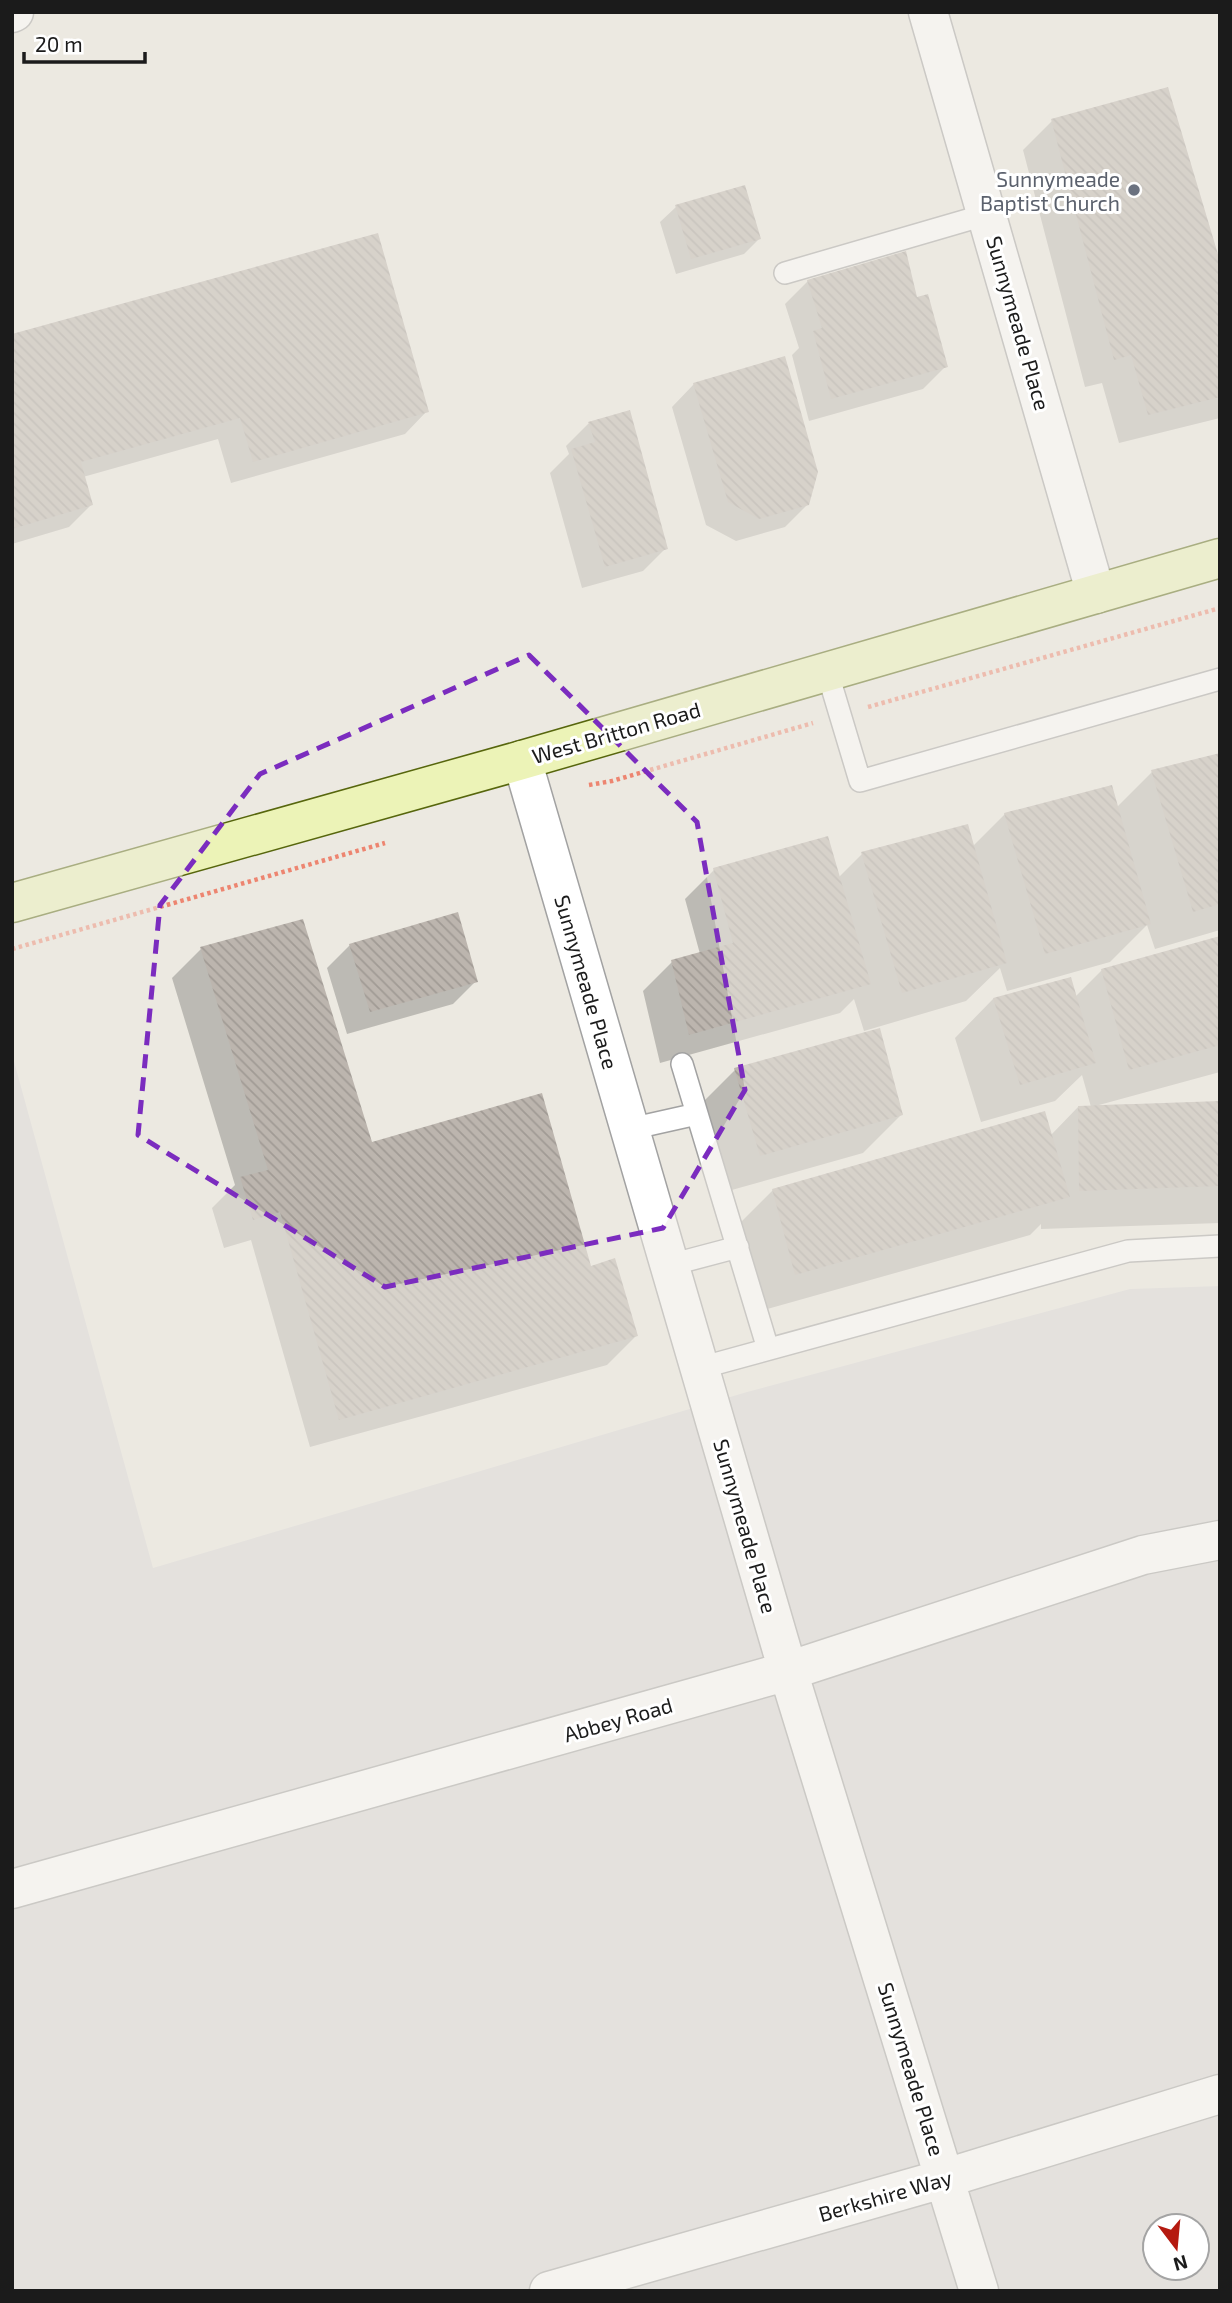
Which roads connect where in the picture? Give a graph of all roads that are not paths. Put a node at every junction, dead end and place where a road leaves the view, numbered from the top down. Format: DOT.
graph roads {
  1 [pos="928,12"];
  2 [pos="988,214"];
  3 [pos="786,274"];
  4 [pos="1220,558"];
  5 [pos="1096,594"];
  6 [pos="827,671"];
  7 [pos="1220,679"];
  8 [pos="522,760"];
  9 [pos="12,903"];
  10 [pos="682,1064"];
  11 [pos="697,1114"];
  12 [pos="630,1129"];
  13 [pos="738,1247"];
  14 [pos="1220,1247"];
  15 [pos="670,1265"];
  16 [pos="768,1349"];
  17 [pos="700,1368"];
  18 [pos="1220,1540"];
  19 [pos="788,1671"];
  20 [pos="12,1889"];
  21 [pos="1220,2094"];
  22 [pos="946,2178"];
  23 [pos="549,2291"];
  24 [pos="979,2291"];
  1 -- 2 [label="street, Sunnymeade Place"];
  2 -- 3 [label="lane"];
  2 -- 5 [label="street, Sunnymeade Place"];
  4 -- 5 [label="main road, West Britton Road"];
  5 -- 6 [label="main road, West Britton Road"];
  6 -- 7 [label="lane"];
  6 -- 8 [label="main road, West Britton Road"];
  8 -- 9 [label="main road, West Britton Road"];
  8 -- 12 [label="street, Sunnymeade Place"];
  10 -- 11 [label="lane"];
  11 -- 12 [label="lane"];
  11 -- 13 [label="lane"];
  12 -- 15 [label="street, Sunnymeade Place"];
  13 -- 15 [label="lane"];
  13 -- 16 [label="lane"];
  14 -- 16 [label="lane"];
  15 -- 17 [label="street, Sunnymeade Place"];
  16 -- 17 [label="lane"];
  17 -- 19 [label="street, Sunnymeade Place"];
  18 -- 19 [label="street, Abbey Road"];
  19 -- 20 [label="street, Abbey Road"];
  19 -- 22 [label="street, Sunnymeade Place"];
  21 -- 22 [label="street, Berkshire Way"];
  22 -- 23 [label="street, Berkshire Way"];
  22 -- 24 [label="street, Sunnymeade Place"];
}
